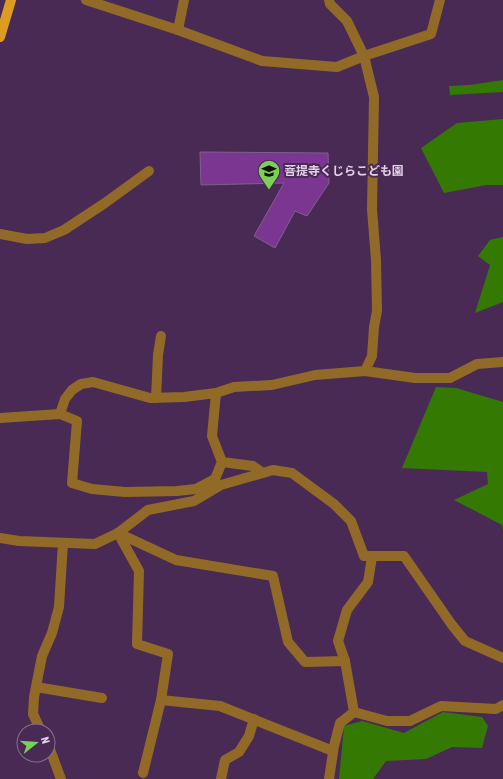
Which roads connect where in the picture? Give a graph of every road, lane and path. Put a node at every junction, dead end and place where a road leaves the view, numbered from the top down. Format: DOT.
graph roads {
  1 [pos="11,0"];
  2 [pos="86,0"];
  3 [pos="184,0"];
  4 [pos="329,0"];
  5 [pos="440,0"];
  6 [pos="178,30"];
  7 [pos="0,37"];
  8 [pos="364,56"];
  9 [pos="149,171"];
  10 [pos="0,234"];
  11 [pos="161,336"];
  12 [pos="503,362"];
  13 [pos="365,371"];
  14 [pos="216,393"];
  15 [pos="156,398"];
  16 [pos="60,414"];
  17 [pos="0,418"];
  18 [pos="222,462"];
  19 [pos="263,473"];
  20 [pos="118,533"];
  21 [pos="0,538"];
  22 [pos="63,543"];
  23 [pos="372,557"];
  24 [pos="503,658"];
  25 [pos="345,661"];
  26 [pos="36,687"];
  27 [pos="102,698"];
  28 [pos="162,700"];
  29 [pos="503,705"];
  30 [pos="354,712"];
  31 [pos="254,719"];
  32 [pos="37,723"];
  33 [pos="333,751"];
  34 [pos="55,763"];
  35 [pos="143,773"];
  36 [pos="61,779"];
  37 [pos="221,779"];
  38 [pos="329,779"];
  1 -- 7 [label="main road"];
  2 -- 6 [label="street"];
  3 -- 6 [label="street"];
  4 -- 8 [label="street"];
  5 -- 8 [label="street"];
  6 -- 8 [label="street"];
  8 -- 13 [label="street"];
  9 -- 10 [label="street"];
  11 -- 15 [label="street"];
  12 -- 13 [label="street"];
  13 -- 14 [label="street"];
  14 -- 15 [label="street"];
  14 -- 18 [label="street"];
  15 -- 16 [label="street"];
  16 -- 17 [label="street"];
  16 -- 18 [label="street"];
  18 -- 19 [label="street"];
  19 -- 20 [label="street"];
  19 -- 23 [label="street"];
  20 -- 22 [label="street"];
  20 -- 25 [label="street"];
  20 -- 28 [label="street"];
  21 -- 22 [label="street"];
  22 -- 26 [label="street"];
  23 -- 24 [label="street"];
  23 -- 25 [label="street"];
  25 -- 30 [label="street"];
  26 -- 27 [label="street"];
  26 -- 32 [label="street"];
  28 -- 31 [label="street"];
  28 -- 35 [label="street"];
  29 -- 30 [label="street"];
  30 -- 33 [label="street"];
  31 -- 33 [label="street"];
  31 -- 37 [label="street"];
  33 -- 38 [label="street"];
  34 -- 36 [label="street"];
}
